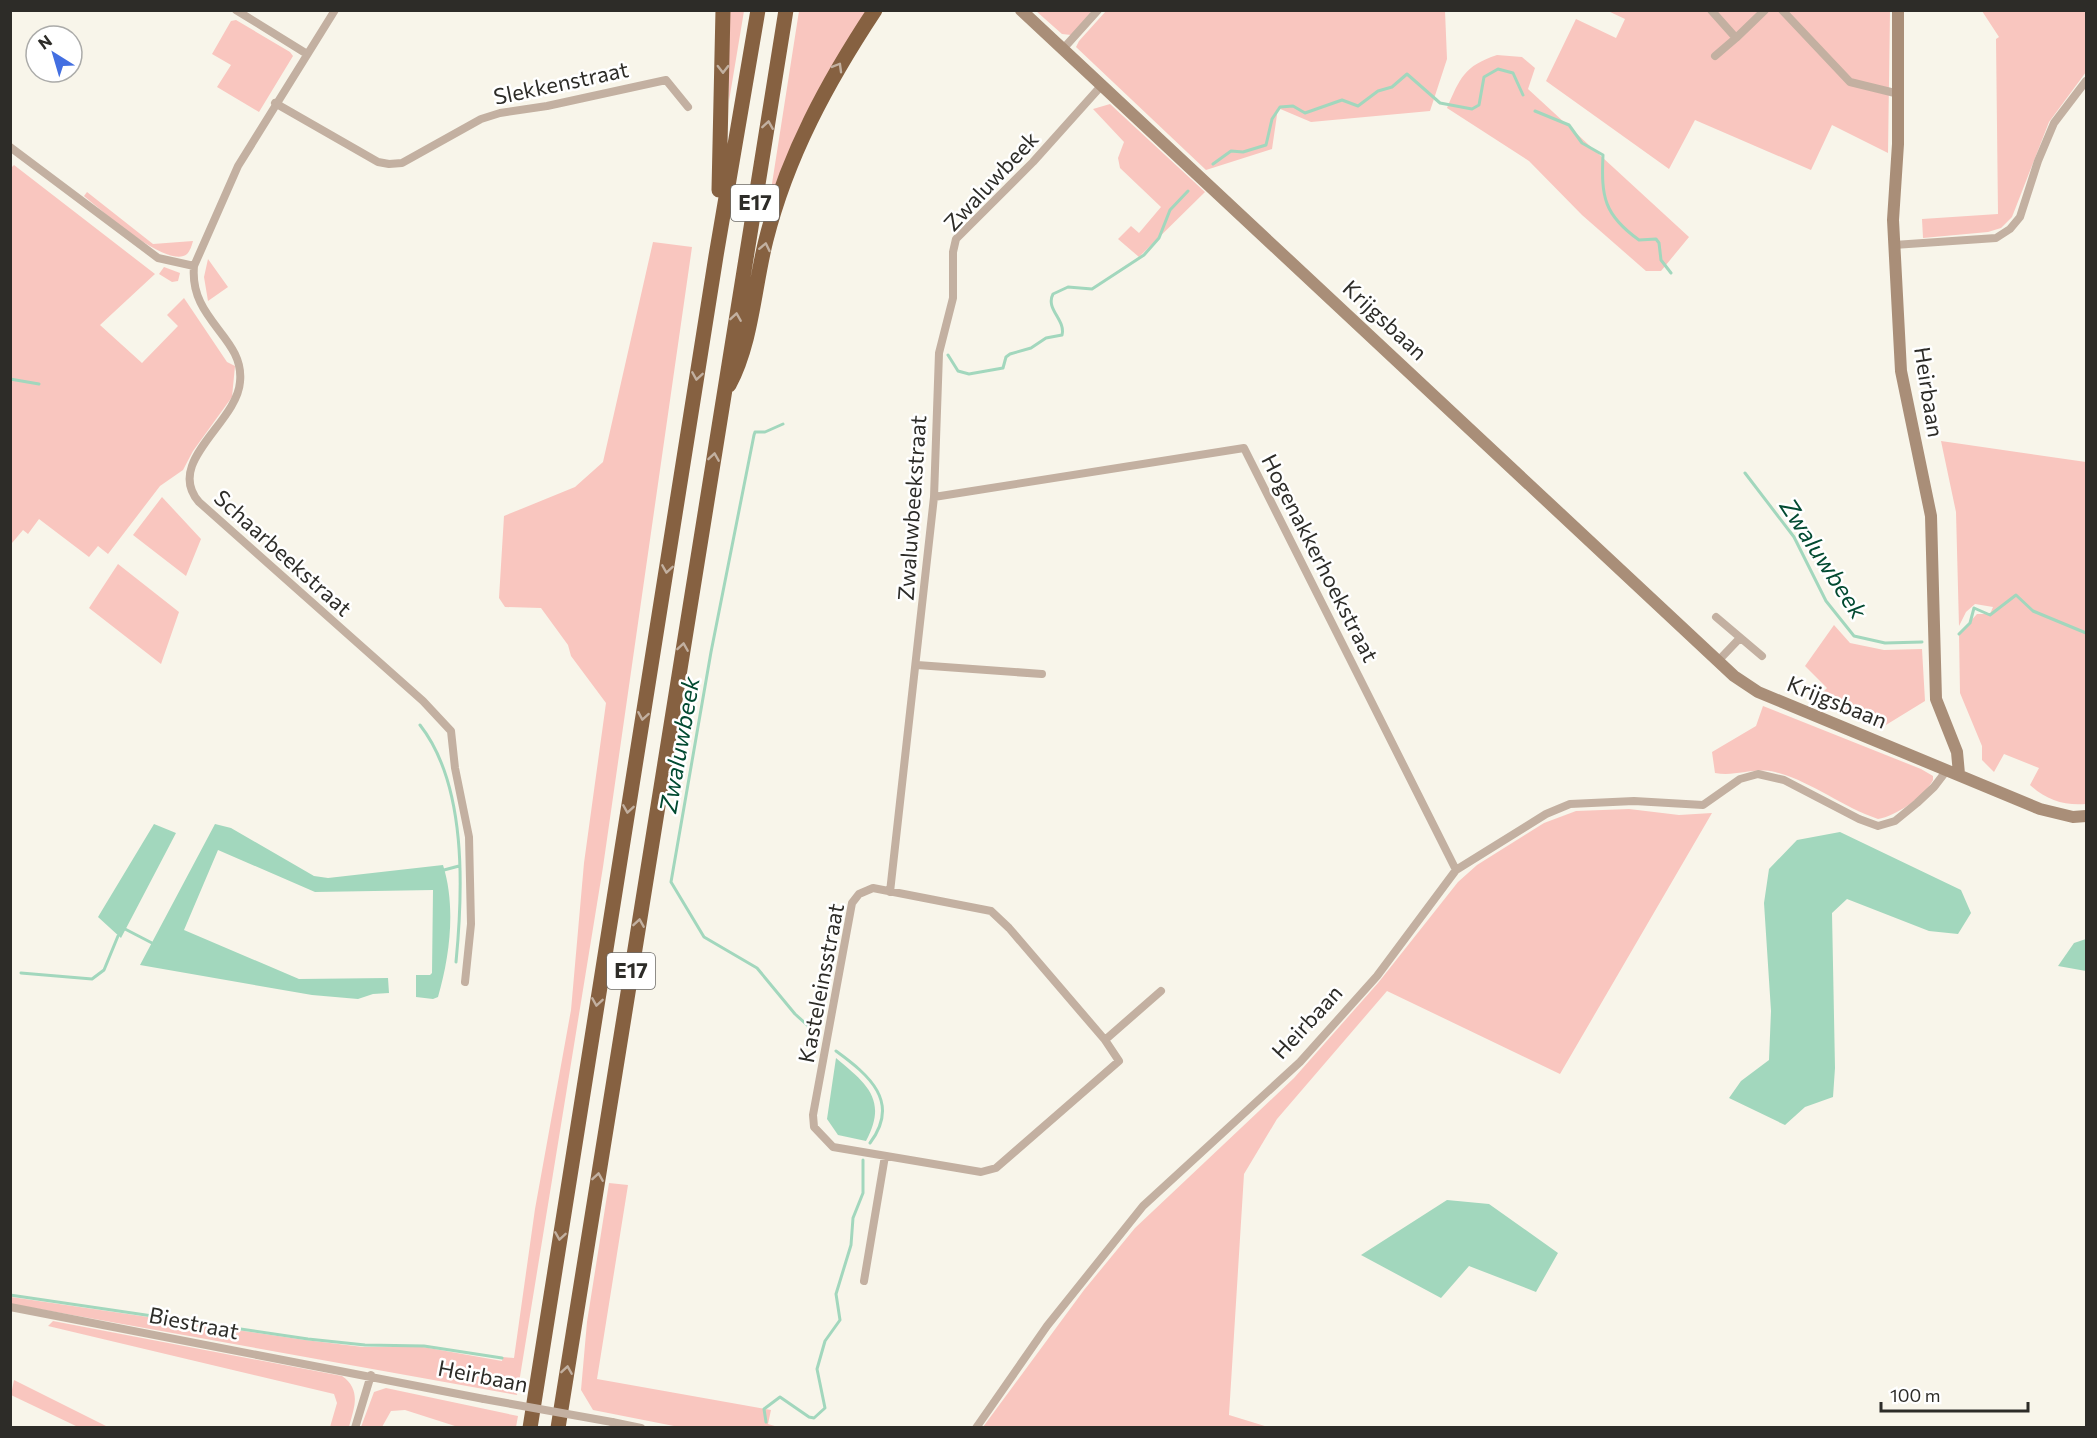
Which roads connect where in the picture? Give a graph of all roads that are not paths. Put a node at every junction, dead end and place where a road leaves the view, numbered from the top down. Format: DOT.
graph roads {
  1 [pos="236,10"];
  2 [pos="335,10"];
  3 [pos="723,10"];
  4 [pos="758,10"];
  5 [pos="786,10"];
  6 [pos="876,10"];
  7 [pos="1021,10"];
  8 [pos="1098,10"];
  9 [pos="1711,10"];
  10 [pos="1765,10"];
  11 [pos="1782,10"];
  12 [pos="1899,10"];
  13 [pos="1736,38"];
  14 [pos="1063,49"];
  15 [pos="307,54"];
  16 [pos="1715,56"];
  17 [pos="2086,81"];
  18 [pos="1102,85"];
  19 [pos="1899,94"];
  20 [pos="275,103"];
  21 [pos="688,107"];
  22 [pos="10,147"];
  23 [pos="1894,244"];
  24 [pos="716,256"];
  25 [pos="194,266"];
  26 [pos="939,353"];
  27 [pos="724,396"];
  28 [pos="934,497"];
  29 [pos="1716,617"];
  30 [pos="1739,639"];
  31 [pos="1762,656"];
  32 [pos="1718,662"];
  33 [pos="917,665"];
  34 [pos="1042,674"];
  35 [pos="1953,772"];
  36 [pos="2086,816"];
  37 [pos="1456,870"];
  38 [pos="890,892"];
  39 [pos="465,982"];
  40 [pos="1161,991"];
  41 [pos="1105,1040"];
  42 [pos="885,1156"];
  43 [pos="864,1281"];
  44 [pos="10,1307"];
  45 [pos="371,1375"];
  46 [pos="355,1428"];
  47 [pos="530,1428"];
  48 [pos="558,1428"];
  49 [pos="641,1428"];
  50 [pos="976,1428"];
  1 -- 15 [label="street"];
  2 -- 15 [label="street, Schaarbeekstraat"];
  3 -- 24 [label="highway, one-way"];
  4 -- 24 [label="highway, E17"];
  27 -- 5 [label="highway, E17, one-way"];
  27 -- 6 [label="highway, one-way"];
  7 -- 14 [label="main road, Krijgsbaan"];
  8 -- 14 [label="street"];
  9 -- 13 [label="street"];
  10 -- 13 [label="street"];
  11 -- 19 [label="street"];
  12 -- 19 [label="main road, Heirbaan"];
  13 -- 16 [label="street"];
  14 -- 18 [label="main road, Krijgsbaan"];
  15 -- 20 [label="street, Schaarbeekstraat"];
  17 -- 23 [label="street"];
  18 -- 26 [label="street, Zwaluwbeek"];
  18 -- 32 [label="main road, Krijgsbaan"];
  19 -- 23 [label="main road, Heirbaan"];
  20 -- 21 [label="street, Slekkenstraat"];
  20 -- 25 [label="street, Schaarbeekstraat"];
  22 -- 25 [label="street"];
  23 -- 35 [label="main road, Heirbaan"];
  24 -- 47 [label="highway, E17, one-way"];
  25 -- 39 [label="street, Schaarbeekstraat"];
  26 -- 28 [label="street, Zwaluwbeekstraat"];
  48 -- 27 [label="highway, E17, one-way"];
  28 -- 33 [label="street, Zwaluwbeekstraat"];
  28 -- 37 [label="street, Hogenakkerhoekstraat"];
  29 -- 30 [label="street"];
  30 -- 31 [label="street"];
  30 -- 32 [label="street"];
  32 -- 35 [label="main road, Krijgsbaan"];
  33 -- 34 [label="street"];
  33 -- 38 [label="street, Zwaluwbeekstraat"];
  35 -- 36 [label="main road, Krijgsbaan"];
  35 -- 37 [label="street, Heirbaan"];
  37 -- 50 [label="street, Heirbaan"];
  38 -- 41 [label="street, Kasteleinsstraat"];
  38 -- 42 [label="street, Kasteleinsstraat"];
  40 -- 41 [label="street"];
  41 -- 42 [label="street, Kasteleinsstraat"];
  42 -- 43 [label="street"];
  44 -- 45 [label="street, Biestraat"];
  45 -- 46 [label="street"];
  45 -- 49 [label="street, Heirbaan, bridge"];
}
